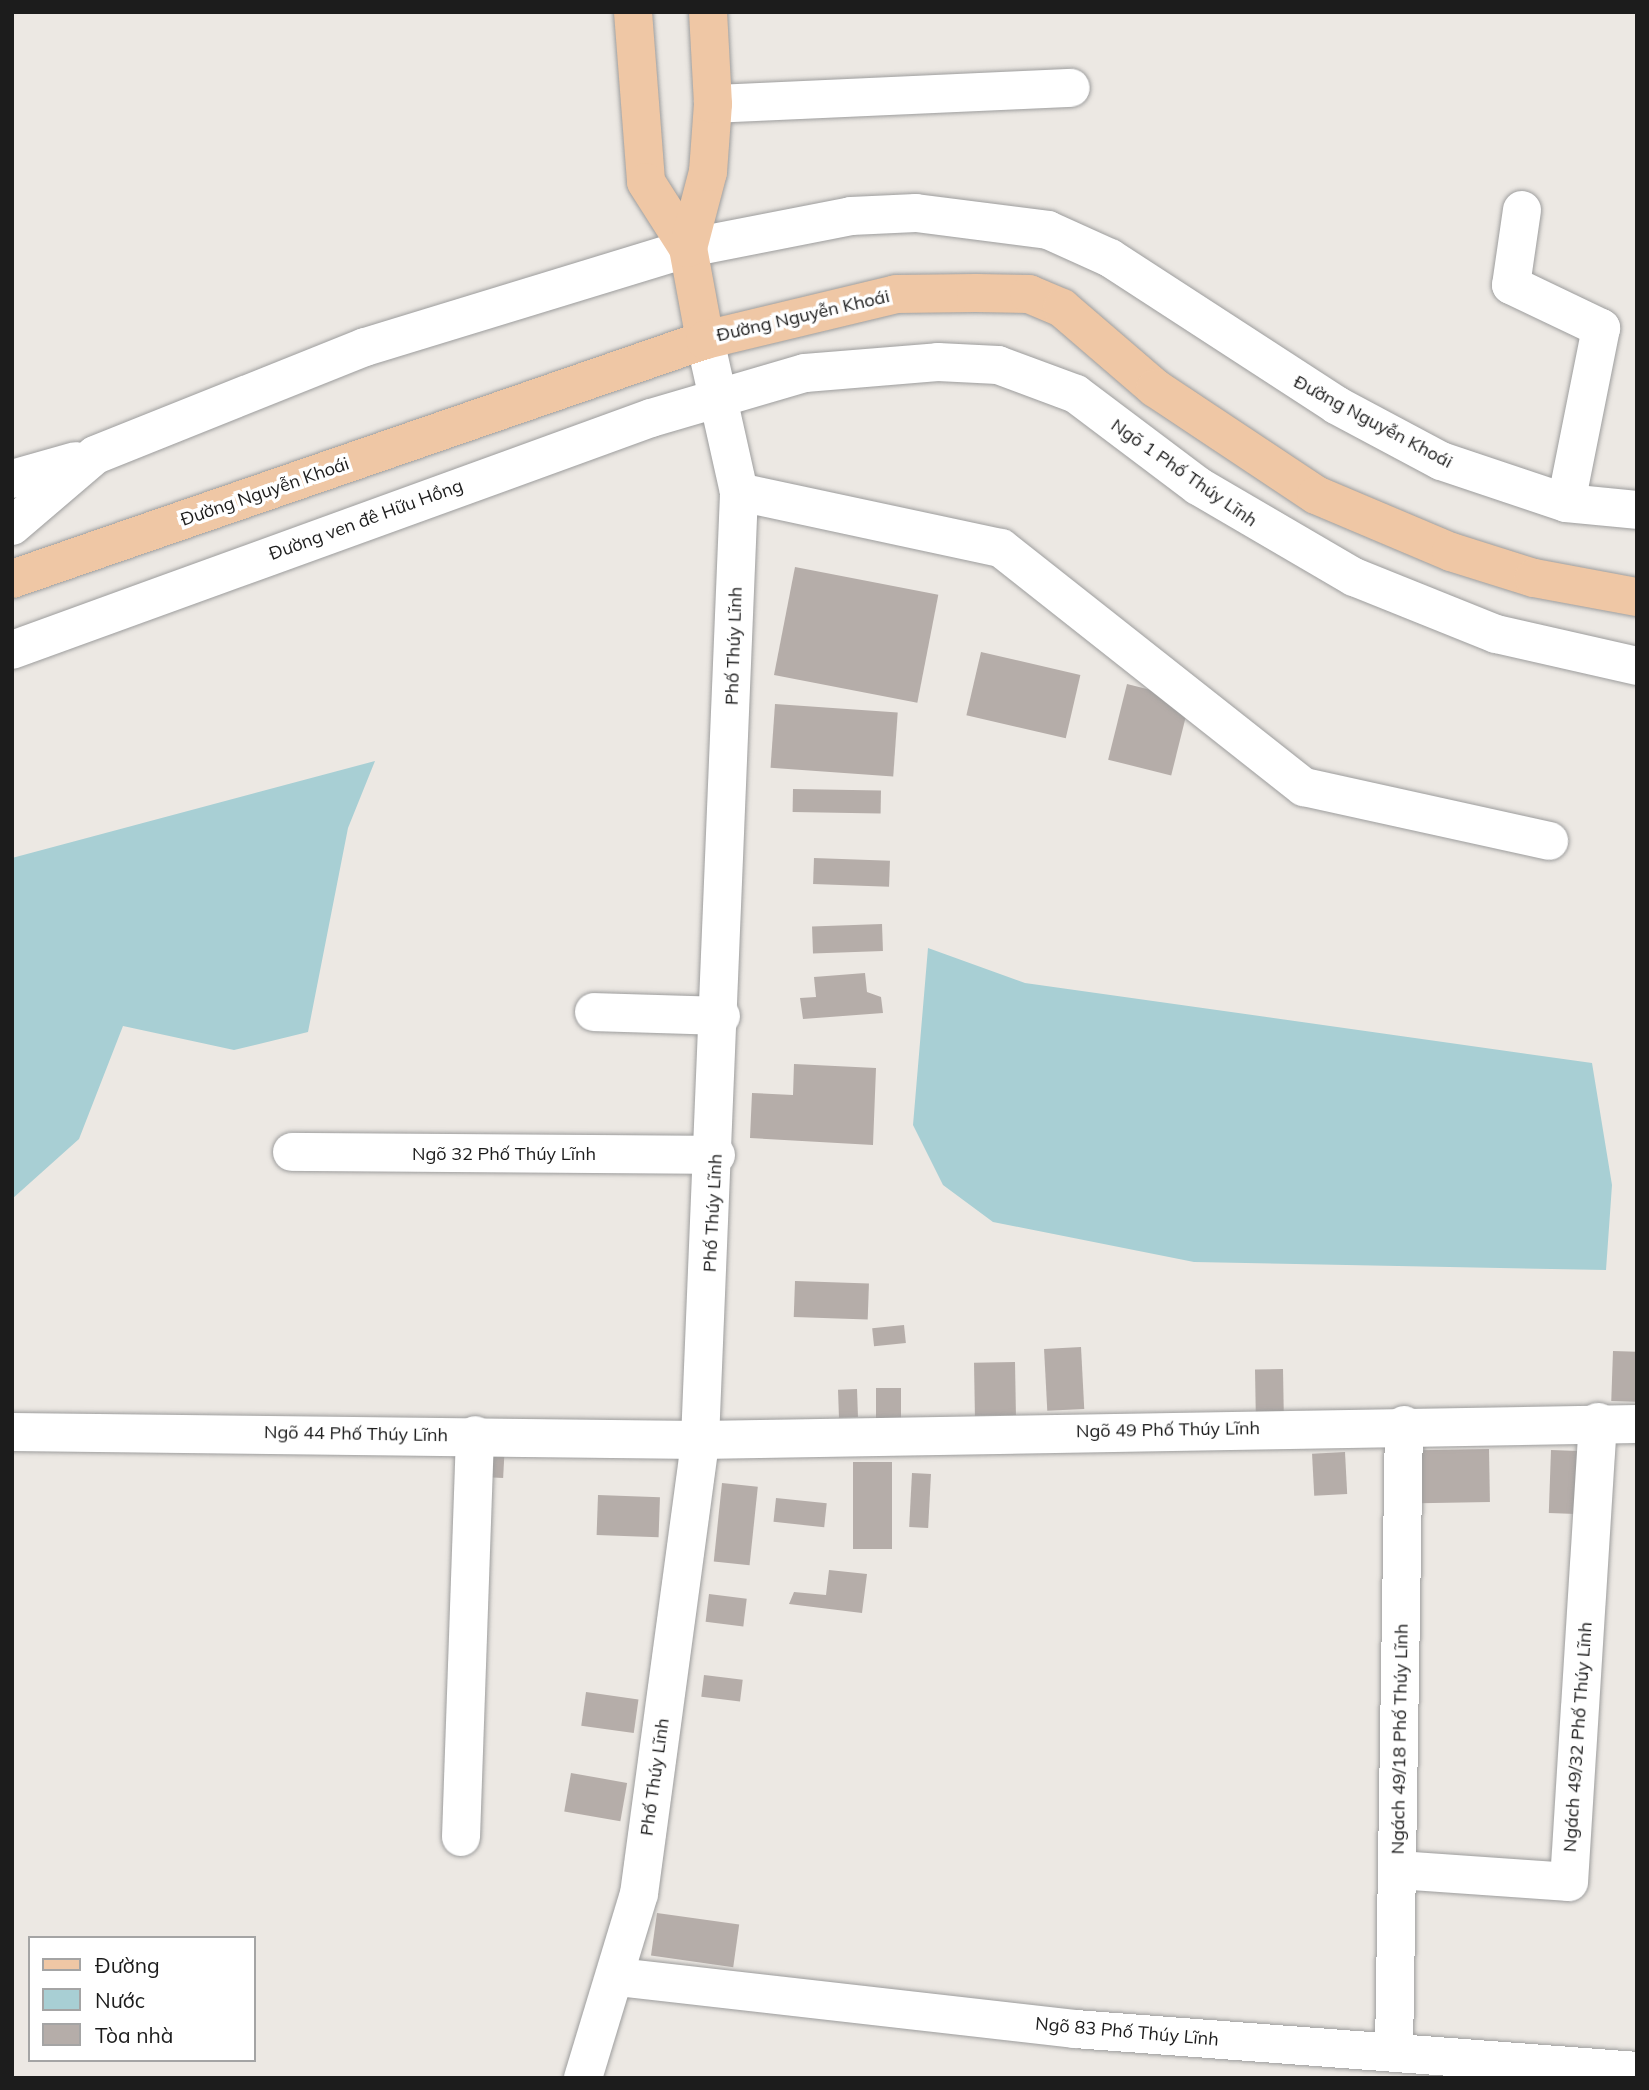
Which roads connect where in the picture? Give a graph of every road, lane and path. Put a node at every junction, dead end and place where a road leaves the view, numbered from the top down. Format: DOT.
graph roads {
  1 [pos="633,12"];
  2 [pos="708,12"];
  3 [pos="1071,88"];
  4 [pos="713,104"];
  5 [pos="1522,209"];
  6 [pos="688,248"];
  7 [pos="705,340"];
  8 [pos="724,402"];
  9 [pos="94,455"];
  10 [pos="12,479"];
  11 [pos="739,492"];
  12 [pos="1566,503"];
  13 [pos="1637,510"];
  14 [pos="12,526"];
  15 [pos="12,579"];
  16 [pos="1637,597"];
  17 [pos="12,650"];
  18 [pos="1637,666"];
  19 [pos="1549,841"];
  20 [pos="594,1012"];
  21 [pos="721,1016"];
  22 [pos="292,1152"];
  23 [pos="716,1155"];
  24 [pos="1598,1422"];
  25 [pos="1637,1424"];
  26 [pos="1404,1425"];
  27 [pos="12,1432"];
  28 [pos="475,1435"];
  29 [pos="700,1440"];
  30 [pos="461,1837"];
  31 [pos="1399,1870"];
  32 [pos="618,1978"];
  33 [pos="1394,2052"];
  34 [pos="1637,2071"];
  35 [pos="583,2078"];
  1 -- 6 [label="main road"];
  2 -- 4 [label="main road"];
  3 -- 4 [label="street"];
  4 -- 6 [label="main road"];
  5 -- 12 [label="street"];
  6 -- 7 [label="main road"];
  6 -- 9 [label="street, Đường Nguyễn Khoái"];
  6 -- 12 [label="street, Đường Nguyễn Khoái"];
  7 -- 8 [label="street, Phố Thúy Lĩnh"];
  7 -- 15 [label="main road, Đường Nguyễn Khoái"];
  7 -- 16 [label="main road, Đường Nguyễn Khoái"];
  8 -- 11 [label="street, Phố Thúy Lĩnh"];
  8 -- 17 [label="street, Đường ven đê Hữu Hồng"];
  8 -- 18 [label="street, Ngõ 1 Phố Thúy Lĩnh"];
  9 -- 10 [label="street"];
  9 -- 14 [label="street"];
  11 -- 19 [label="street"];
  11 -- 21 [label="street, Phố Thúy Lĩnh"];
  12 -- 13 [label="street, Đường Nguyễn Khoái"];
  20 -- 21 [label="street"];
  21 -- 23 [label="street, Phố Thúy Lĩnh"];
  22 -- 23 [label="street, Ngõ 32 Phố Thúy Lĩnh"];
  23 -- 29 [label="street, Phố Thúy Lĩnh"];
  24 -- 25 [label="street, Ngõ 49 Phố Thúy Lĩnh"];
  24 -- 26 [label="street, Ngõ 49 Phố Thúy Lĩnh"];
  24 -- 31 [label="street, Ngách 49/32 Phố Thúy Lĩnh"];
  26 -- 29 [label="street, Ngõ 49 Phố Thúy Lĩnh"];
  26 -- 31 [label="street, Ngách 49/18 Phố Thúy Lĩnh"];
  27 -- 28 [label="street, Ngõ 44 Phố Thúy Lĩnh"];
  28 -- 29 [label="street, Ngõ 44 Phố Thúy Lĩnh"];
  28 -- 30 [label="street"];
  29 -- 32 [label="street, Phố Thúy Lĩnh"];
  31 -- 33 [label="street, Ngách 49/18 Phố Thúy Lĩnh"];
  32 -- 33 [label="street, Ngõ 83 Phố Thúy Lĩnh"];
  32 -- 35 [label="street, Phố Thúy Lĩnh"];
  33 -- 34 [label="street, Ngõ 83 Phố Thúy Lĩnh"];
}
